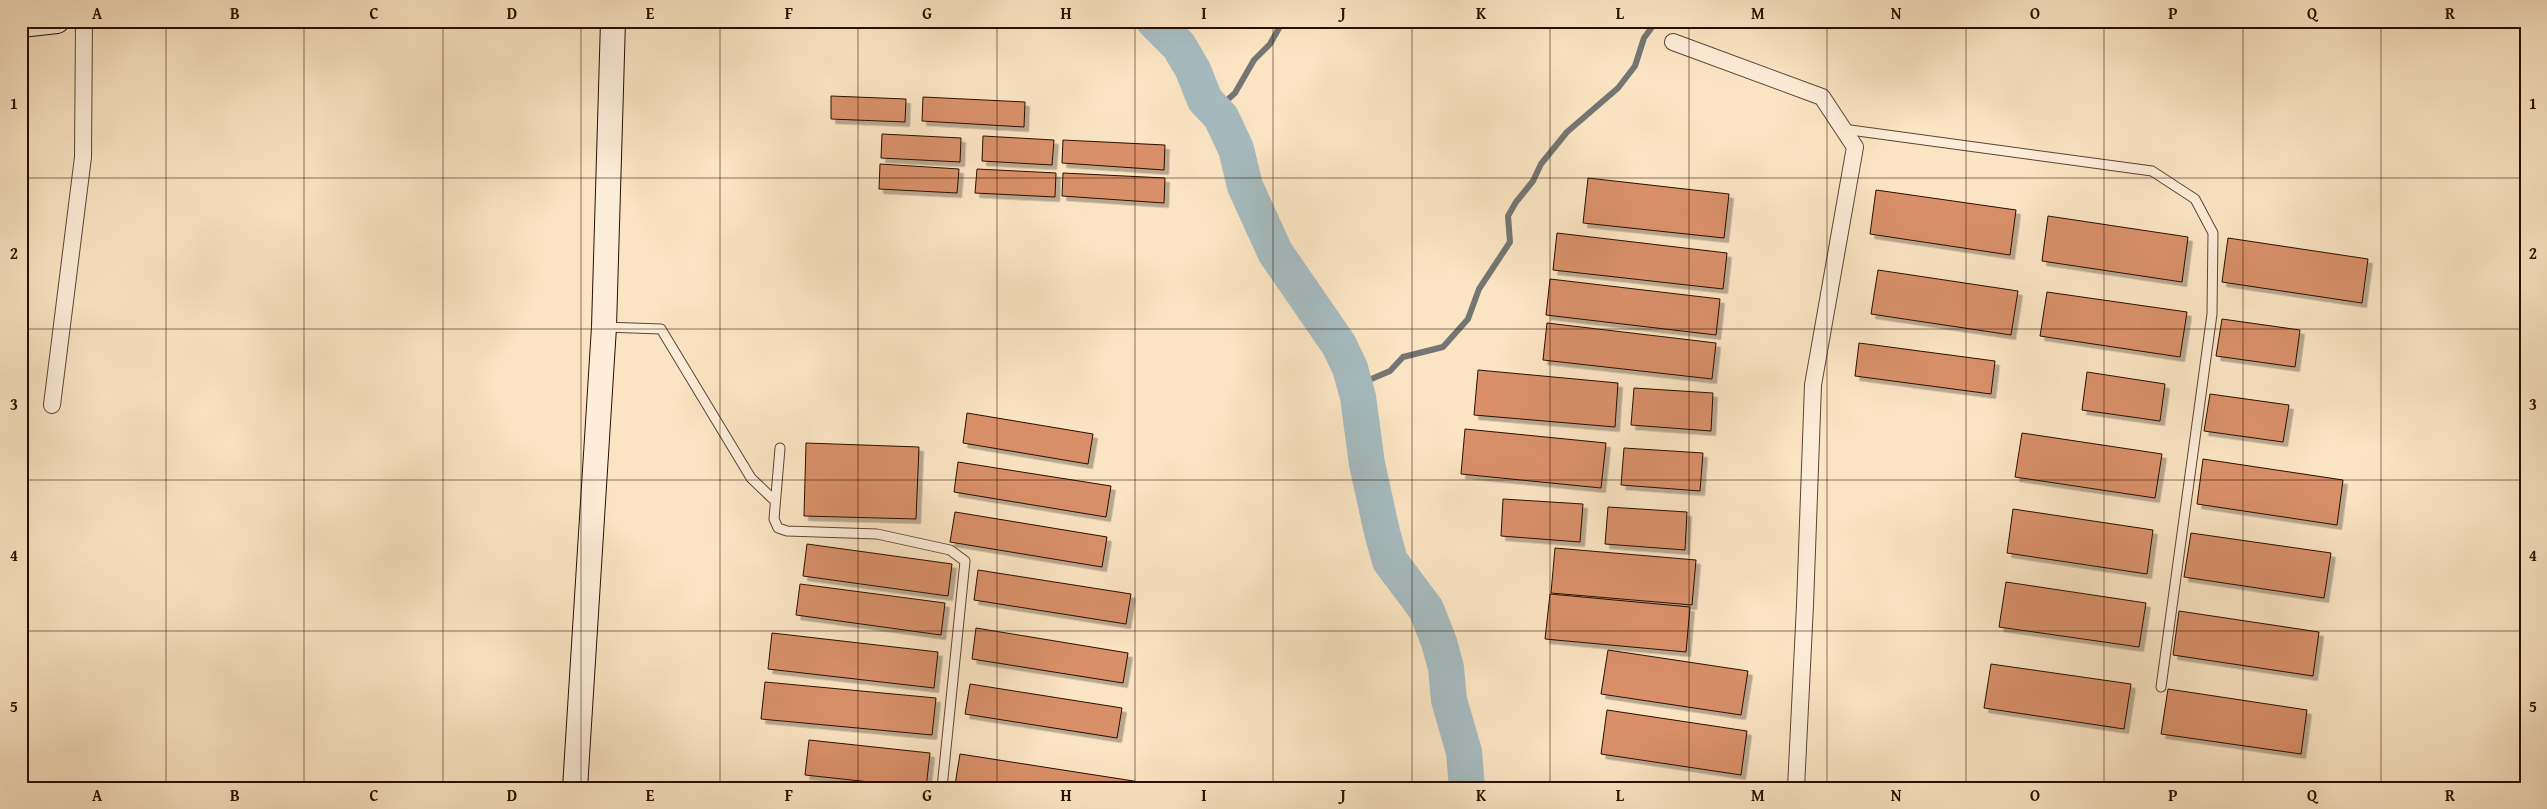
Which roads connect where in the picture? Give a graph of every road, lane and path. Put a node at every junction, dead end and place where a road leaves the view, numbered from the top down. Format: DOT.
graph roads {
  1 [pos="57,21"];
  2 [pos="84,21"];
  3 [pos="613,21"];
  4 [pos="21,25"];
  5 [pos="1673,42"];
  6 [pos="1843,129"];
  7 [pos="604,327"];
  8 [pos="52,405"];
  9 [pos="780,448"];
  10 [pos="775,501"];
  11 [pos="2161,687"];
  12 [pos="575,788"];
  13 [pos="942,788"];
  14 [pos="1796,788"];
  1 -- 4 [label="street"];
  2 -- 8 [label="street"];
  3 -- 7 [label="street"];
  5 -- 6 [label="street"];
  6 -- 11 [label="lane"];
  6 -- 14 [label="street"];
  7 -- 10 [label="lane"];
  7 -- 12 [label="street"];
  9 -- 10 [label="lane"];
  10 -- 13 [label="lane"];
}
